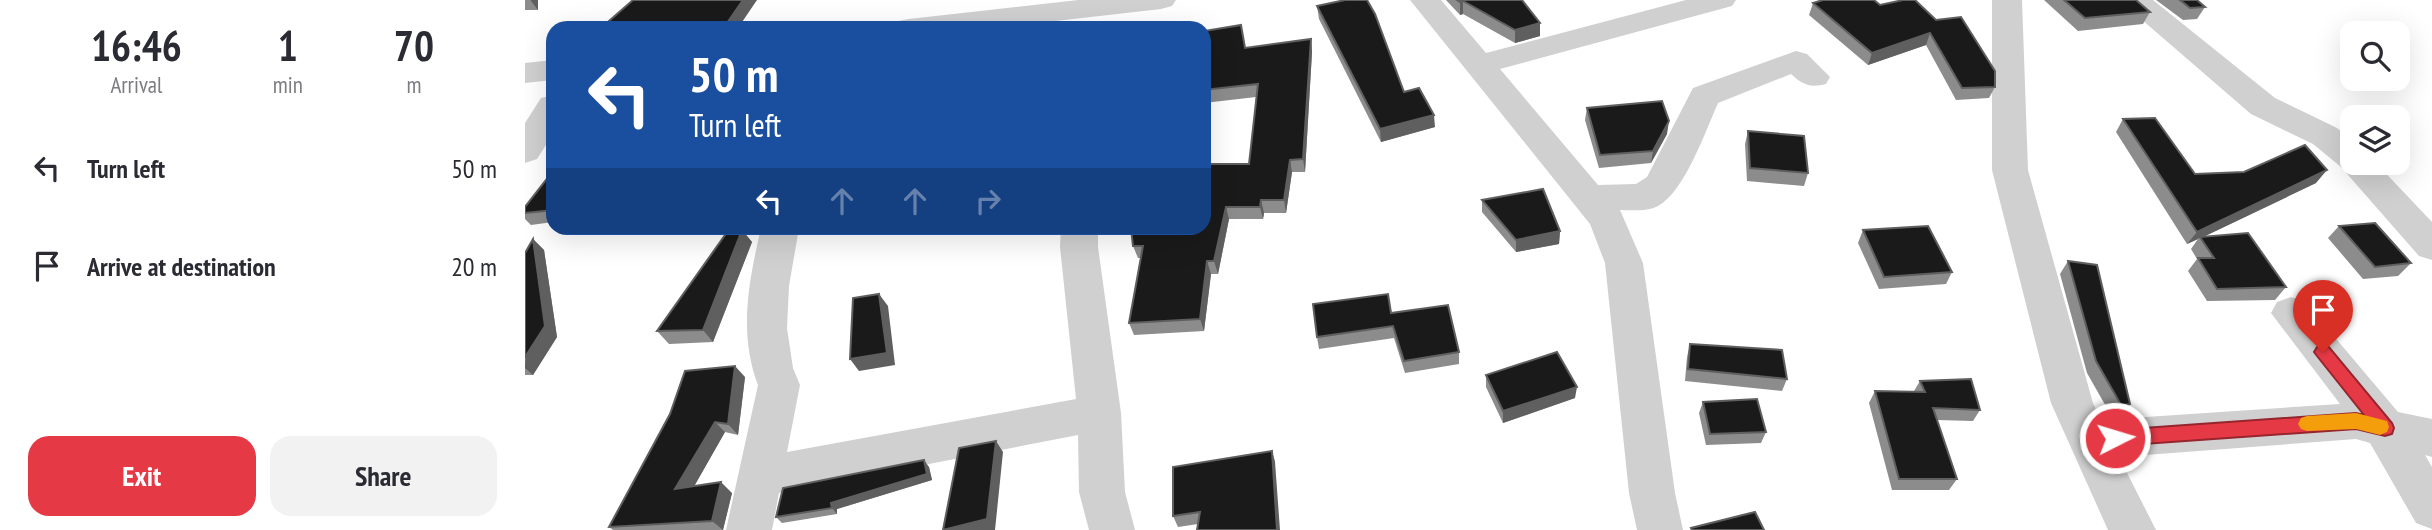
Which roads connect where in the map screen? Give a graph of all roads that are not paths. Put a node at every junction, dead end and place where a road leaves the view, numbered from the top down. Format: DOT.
graph roads {
  1 [pos="1161,0"];
  2 [pos="1425,0"];
  3 [pos="1721,0"];
  4 [pos="2007,0"];
  5 [pos="2134,0"];
  6 [pos="1088,18"];
  7 [pos="1034,21"];
  8 [pos="1478,65"];
  9 [pos="546,71"];
  10 [pos="525,73"];
  11 [pos="1814,77"];
  12 [pos="546,117"];
  13 [pos="2340,148"];
  14 [pos="525,151"];
  15 [pos="2367,175"];
  16 [pos="1589,198"];
  17 [pos="778,235"];
  18 [pos="1080,235"];
  19 [pos="2432,246"];
  20 [pos="2291,313"];
  21 [pos="1099,413"];
  22 [pos="2385,428"];
  23 [pos="2432,438"];
  24 [pos="2089,440"];
  25 [pos="761,477"];
  26 [pos="2432,508"];
  27 [pos="749,530"];
  28 [pos="1112,530"];
  29 [pos="1660,530"];
  30 [pos="2133,530"];
  1 -- 6 [label="street"];
  2 -- 8 [label="street"];
  3 -- 8 [label="street"];
  4 -- 24 [label="street"];
  5 -- 13 [label="street"];
  6 -- 7 [label="street"];
  8 -- 16 [label="street"];
  9 -- 10 [label="street"];
  11 -- 16 [label="street"];
  12 -- 14 [label="street"];
  15 -- 19 [label="street"];
  16 -- 29 [label="street"];
  17 -- 25 [label="street"];
  18 -- 21 [label="street"];
  20 -- 22 [label="street"];
  21 -- 25 [label="street"];
  21 -- 28 [label="street"];
  22 -- 23 [label="street"];
  22 -- 24 [label="street"];
  22 -- 26 [label="street"];
  24 -- 30 [label="street"];
  25 -- 27 [label="street"];
}
